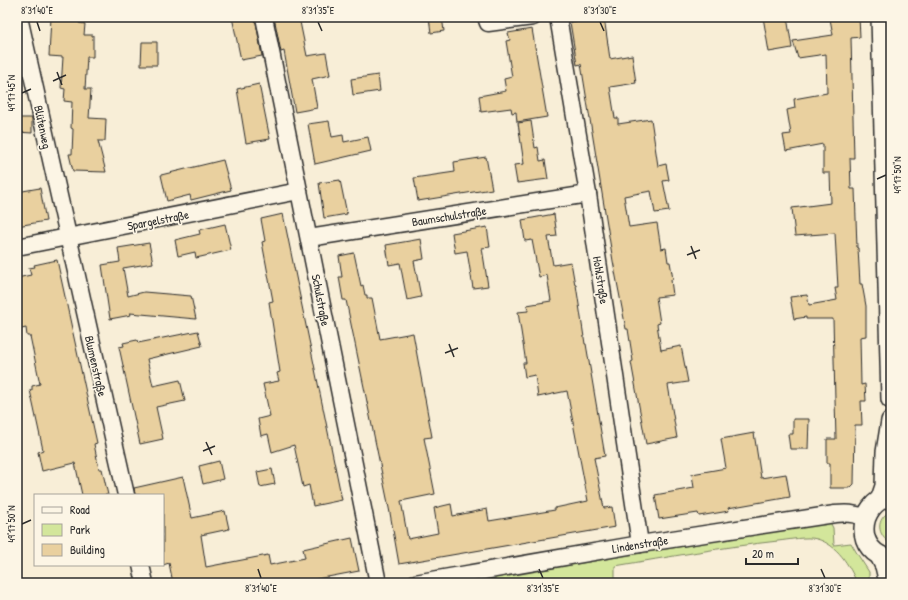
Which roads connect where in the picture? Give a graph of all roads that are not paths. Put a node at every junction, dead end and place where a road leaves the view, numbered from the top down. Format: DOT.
graph roads {
  1 [pos="19,17"];
  2 [pos="264,17"];
  3 [pos="486,17"];
  4 [pos="534,17"];
  5 [pos="558,17"];
  6 [pos="881,17"];
  7 [pos="299,191"];
  8 [pos="588,194"];
  9 [pos="67,238"];
  10 [pos="309,238"];
  11 [pos="17,247"];
  12 [pos="891,399"];
  13 [pos="891,421"];
  14 [pos="126,494"];
  15 [pos="886,497"];
  16 [pos="865,518"];
  17 [pos="640,544"];
  18 [pos="886,558"];
  19 [pos="141,566"];
  20 [pos="145,583"];
  21 [pos="378,583"];
  22 [pos="415,583"];
  23 [pos="889,583"];
  1 -- 9 [label="street, Blütenweg"];
  2 -- 7 [label="street, Schulstraße"];
  3 -- 4 [label="street"];
  5 -- 8 [label="street, Hohlstraße"];
  6 -- 12 [label="street"];
  7 -- 9 [label="street, Spargelstraße"];
  7 -- 10 [label="street, Schulstraße"];
  8 -- 10 [label="street, Baumschulstraße"];
  8 -- 17 [label="street, Hohlstraße"];
  9 -- 11 [label="street, Spargelstraße"];
  9 -- 14 [label="street, Blumenstraße"];
  10 -- 21 [label="street, Schulstraße"];
  13 -- 15 [label="street"];
  15 -- 16 [label="street"];
  16 -- 17 [label="street, Lindenstraße"];
  16 -- 18 [label="street"];
  17 -- 22 [label="street, Lindenstraße"];
  18 -- 23 [label="street"];
  19 -- 20 [label="street"];
}
